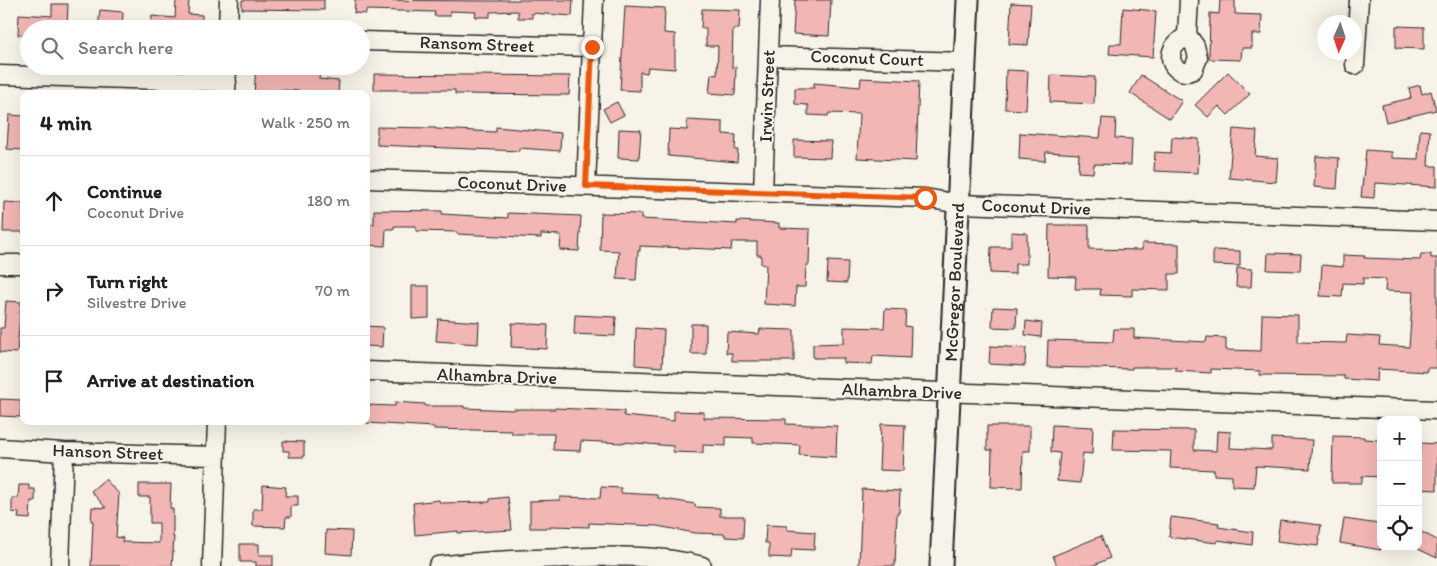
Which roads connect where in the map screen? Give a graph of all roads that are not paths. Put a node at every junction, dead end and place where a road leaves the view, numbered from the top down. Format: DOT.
graph roads {
  1 [pos="229,0"];
  2 [pos="594,0"];
  3 [pos="770,0"];
  4 [pos="968,0"];
  5 [pos="1189,0"];
  6 [pos="1359,0"];
  7 [pos="228,20"];
  8 [pos="1187,35"];
  9 [pos="370,40"];
  10 [pos="592,47"];
  11 [pos="769,56"];
  12 [pos="965,62"];
  13 [pos="1355,65"];
  14 [pos="0,75"];
  15 [pos="227,81"];
  16 [pos="370,179"];
  17 [pos="586,186"];
  18 [pos="763,192"];
  19 [pos="959,204"];
  20 [pos="1437,221"];
  21 [pos="0,264"];
  22 [pos="20,264"];
  23 [pos="370,371"];
  24 [pos="949,392"];
  25 [pos="1437,410"];
  26 [pos="217,425"];
  27 [pos="0,448"];
  28 [pos="64,452"];
  29 [pos="215,456"];
  30 [pos="574,562"];
  31 [pos="60,566"];
  32 [pos="212,566"];
  33 [pos="438,566"];
  34 [pos="702,566"];
  35 [pos="941,566"];
  1 -- 7 [label="street"];
  2 -- 10 [label="street"];
  3 -- 11 [label="street, Irwin Street"];
  4 -- 12 [label="main road, McGregor Boulevard"];
  5 -- 8 [label="street"];
  6 -- 13 [label="street"];
  9 -- 10 [label="street, Ransom Street"];
  10 -- 17 [label="street"];
  11 -- 12 [label="street, Coconut Court"];
  11 -- 18 [label="street, Irwin Street"];
  12 -- 19 [label="main road, McGregor Boulevard"];
  14 -- 15 [label="street"];
  16 -- 17 [label="street, Coconut Drive"];
  17 -- 18 [label="street, Coconut Drive"];
  18 -- 19 [label="street, Coconut Drive"];
  19 -- 20 [label="street, Coconut Drive"];
  19 -- 24 [label="main road, McGregor Boulevard"];
  21 -- 22 [label="street"];
  23 -- 24 [label="street, Alhambra Drive"];
  24 -- 25 [label="street, Alhambra Drive"];
  24 -- 35 [label="main road, McGregor Boulevard"];
  26 -- 29 [label="street"];
  27 -- 28 [label="street, Hanson Street"];
  28 -- 29 [label="street, Hanson Street"];
  28 -- 31 [label="street"];
  29 -- 32 [label="street"];
  30 -- 33 [label="street"];
  30 -- 34 [label="street"];
}
